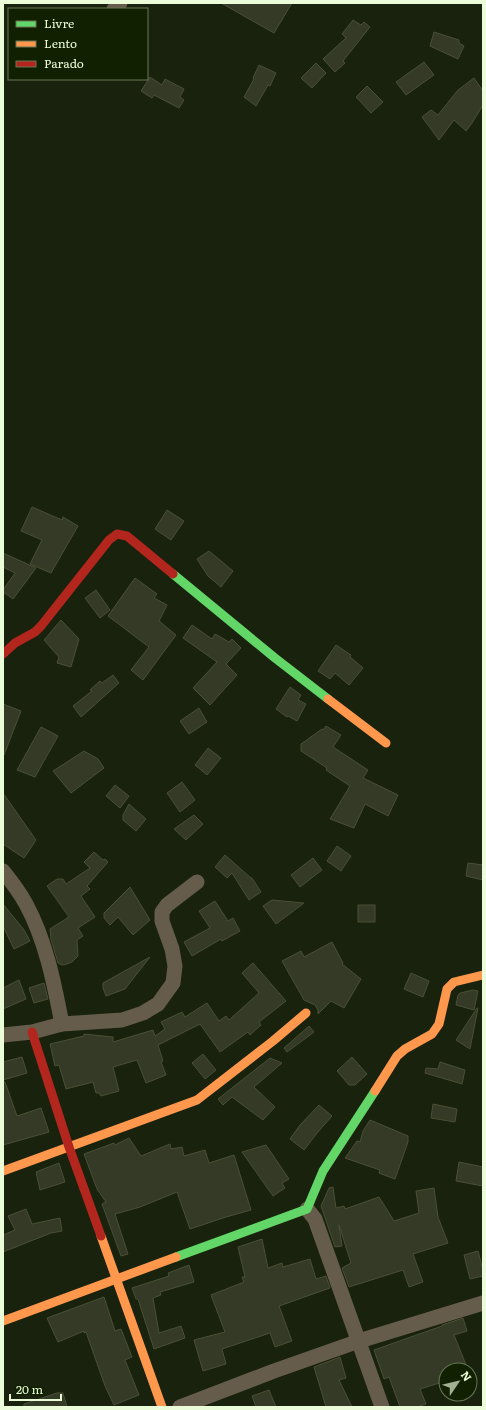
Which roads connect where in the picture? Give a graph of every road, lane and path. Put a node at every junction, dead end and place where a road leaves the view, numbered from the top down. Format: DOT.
graph roads {
  1 [pos="3,654"];
  2 [pos="386,743"];
  3 [pos="3,871"];
  4 [pos="197,882"];
  5 [pos="483,975"];
  6 [pos="306,1013"];
  7 [pos="62,1024"];
  8 [pos="32,1032"];
  9 [pos="3,1035"];
  10 [pos="69,1146"];
  11 [pos="3,1171"];
  12 [pos="307,1209"];
  13 [pos="116,1280"];
  14 [pos="483,1303"];
  15 [pos="3,1321"];
  16 [pos="359,1341"];
  17 [pos="162,1407"];
  18 [pos="180,1407"];
  19 [pos="382,1407"];
  1 -- 2 [label="street"];
  3 -- 7 [label="street"];
  4 -- 7 [label="street"];
  5 -- 12 [label="street"];
  6 -- 10 [label="street"];
  7 -- 8 [label="street"];
  8 -- 9 [label="street"];
  8 -- 10 [label="street"];
  10 -- 11 [label="street"];
  10 -- 13 [label="street"];
  12 -- 13 [label="street"];
  12 -- 16 [label="street"];
  13 -- 15 [label="street"];
  13 -- 17 [label="street"];
  14 -- 16 [label="street"];
  16 -- 18 [label="street"];
  16 -- 19 [label="street"];
}
